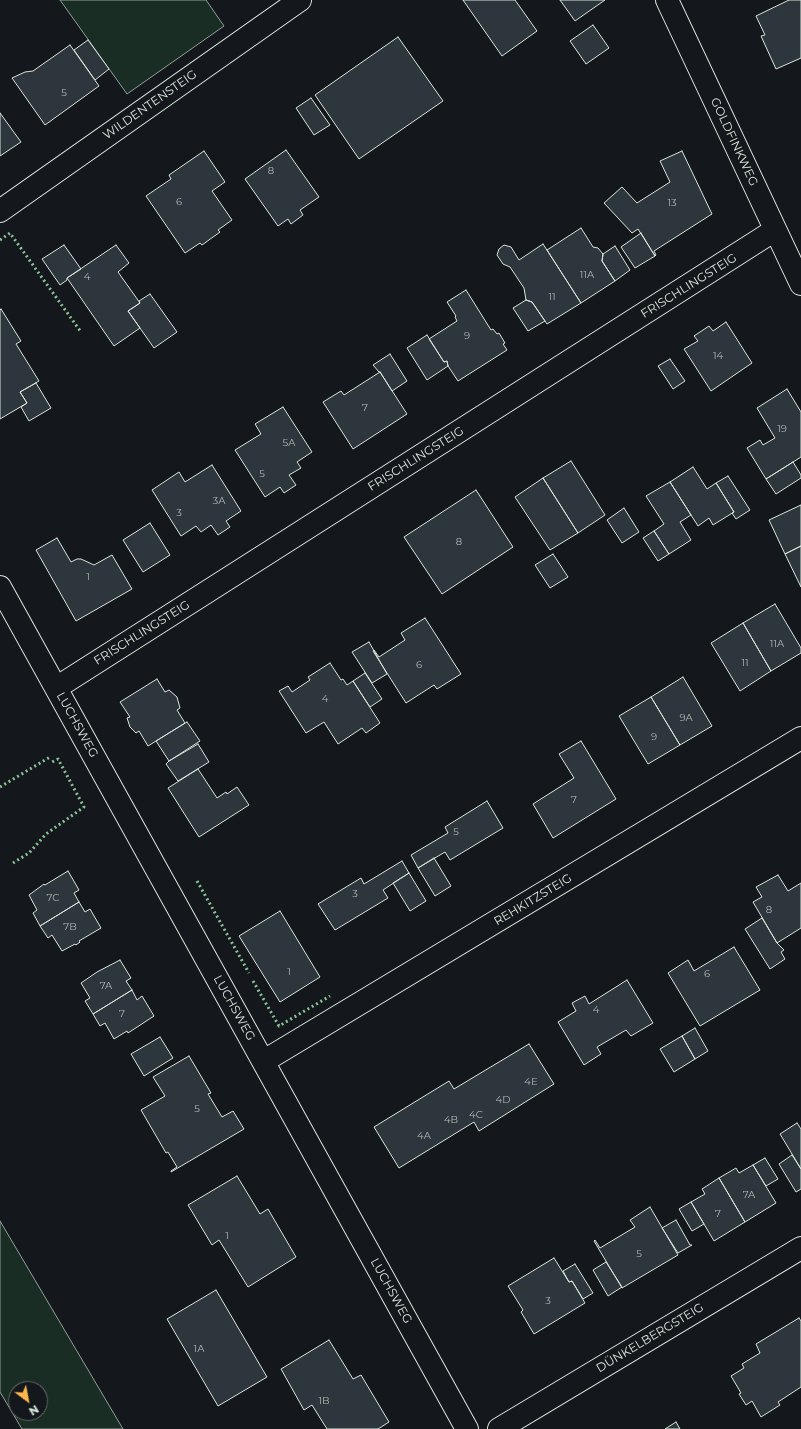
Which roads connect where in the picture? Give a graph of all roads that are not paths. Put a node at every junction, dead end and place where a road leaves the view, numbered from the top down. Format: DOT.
graph roads {
  1 [pos="300,0"];
  2 [pos="666,0"];
  3 [pos="0,211"];
  4 [pos="775,230"];
  5 [pos="801,284"];
  6 [pos="0,587"];
  7 [pos="56,688"];
  8 [pos="801,738"];
  9 [pos="264,1061"];
  10 [pos="801,1248"];
  11 [pos="467,1429"];
  12 [pos="499,1429"];
  1 -- 3 [label="street, WILDENTENSTEIG"];
  2 -- 4 [label="street, GOLDFINKWEG"];
  4 -- 5 [label="street, GOLDFINKWEG"];
  4 -- 7 [label="street, FRISCHLINGSTEIG"];
  6 -- 7 [label="street, LUCHSWEG"];
  7 -- 9 [label="street, LUCHSWEG"];
  8 -- 9 [label="street, REHKITZSTEIG"];
  9 -- 11 [label="street, LUCHSWEG"];
  10 -- 12 [label="street, DÜNKELBERGSTEIG"];
}
